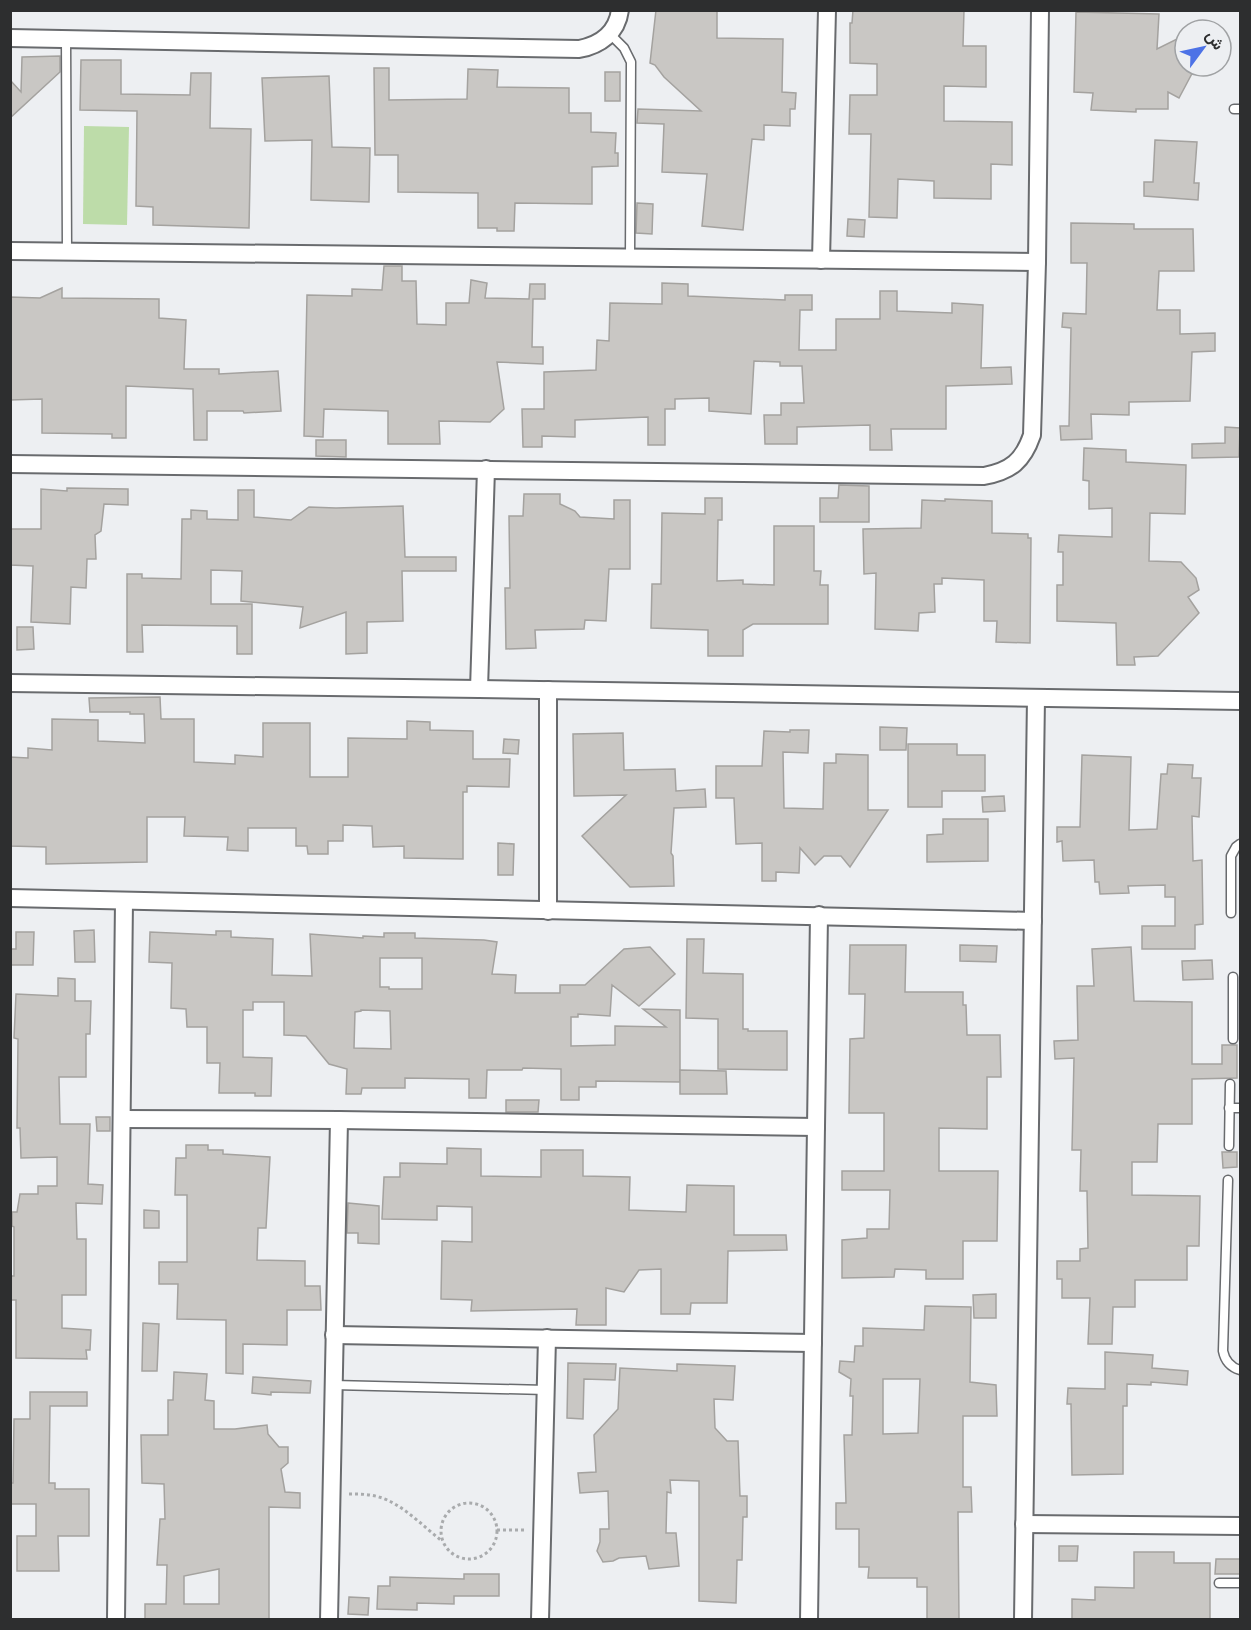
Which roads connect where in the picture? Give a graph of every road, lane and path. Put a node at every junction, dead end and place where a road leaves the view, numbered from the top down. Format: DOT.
graph roads {
  1 [pos="620,10"];
  2 [pos="827,10"];
  3 [pos="1040,10"];
  4 [pos="610,34"];
  5 [pos="10,38"];
  6 [pos="66,39"];
  7 [pos="10,251"];
  8 [pos="66,251"];
  9 [pos="630,258"];
  10 [pos="821,260"];
  11 [pos="1037,262"];
  12 [pos="10,464"];
  13 [pos="486,469"];
  14 [pos="10,683"];
  15 [pos="478,688"];
  16 [pos="548,690"];
  17 [pos="1036,698"];
  18 [pos="1240,701"];
  19 [pos="1240,844"];
  20 [pos="10,898"];
  21 [pos="124,901"];
  22 [pos="548,911"];
  23 [pos="1231,913"];
  24 [pos="819,915"];
  25 [pos="1033,921"];
  26 [pos="1233,977"];
  27 [pos="1236,1002"];
  28 [pos="1233,1039"];
  29 [pos="1230,1084"];
  30 [pos="1229,1108"];
  31 [pos="1240,1108"];
  32 [pos="122,1119"];
  33 [pos="339,1120"];
  34 [pos="816,1126"];
  35 [pos="1229,1146"];
  36 [pos="1228,1180"];
  37 [pos="334,1335"];
  38 [pos="547,1338"];
  39 [pos="813,1343"];
  40 [pos="1240,1370"];
  41 [pos="333,1385"];
  42 [pos="546,1390"];
  43 [pos="331,1493"];
  44 [pos="1024,1524"];
  45 [pos="1240,1526"];
  46 [pos="497,1530"];
  47 [pos="542,1530"];
  48 [pos="443,1543"];
  49 [pos="1219,1583"];
  50 [pos="1240,1583"];
  51 [pos="116,1620"];
  52 [pos="329,1620"];
  53 [pos="540,1620"];
  54 [pos="809,1620"];
  55 [pos="1023,1620"];
  1 -- 4 [label="street"];
  2 -- 10 [label="street"];
  3 -- 11 [label="street"];
  4 -- 6 [label="street"];
  4 -- 9 [label="lane"];
  5 -- 6 [label="street"];
  6 -- 8 [label="lane"];
  7 -- 8 [label="street"];
  8 -- 9 [label="street"];
  9 -- 10 [label="street"];
  10 -- 11 [label="street"];
  11 -- 13 [label="street"];
  12 -- 13 [label="street"];
  13 -- 15 [label="street"];
  14 -- 15 [label="street"];
  15 -- 16 [label="street"];
  16 -- 17 [label="street"];
  16 -- 22 [label="street"];
  17 -- 18 [label="street"];
  17 -- 25 [label="street"];
  19 -- 23 [label="lane"];
  20 -- 21 [label="street"];
  21 -- 22 [label="street"];
  21 -- 32 [label="street"];
  22 -- 24 [label="street"];
  24 -- 25 [label="street"];
  24 -- 34 [label="street"];
  25 -- 44 [label="street"];
  26 -- 27 [label="lane"];
  27 -- 28 [label="lane"];
  29 -- 30 [label="lane"];
  30 -- 31 [label="lane"];
  30 -- 35 [label="lane"];
  32 -- 33 [label="street"];
  32 -- 51 [label="street"];
  33 -- 34 [label="street"];
  33 -- 37 [label="street"];
  34 -- 39 [label="street"];
  36 -- 40 [label="lane"];
  37 -- 38 [label="street"];
  37 -- 41 [label="street"];
  38 -- 39 [label="street"];
  38 -- 42 [label="street"];
  39 -- 54 [label="street"];
  41 -- 42 [label="lane"];
  41 -- 43 [label="street"];
  42 -- 47 [label="street"];
  43 -- 48 [label="path"];
  43 -- 52 [label="street"];
  44 -- 45 [label="street"];
  44 -- 55 [label="street"];
  46 -- 47 [label="path"];
  46 -- 48 [label="path"];
  46 -- 48 [label="path"];
  47 -- 53 [label="street"];
  49 -- 50 [label="lane"];
}
